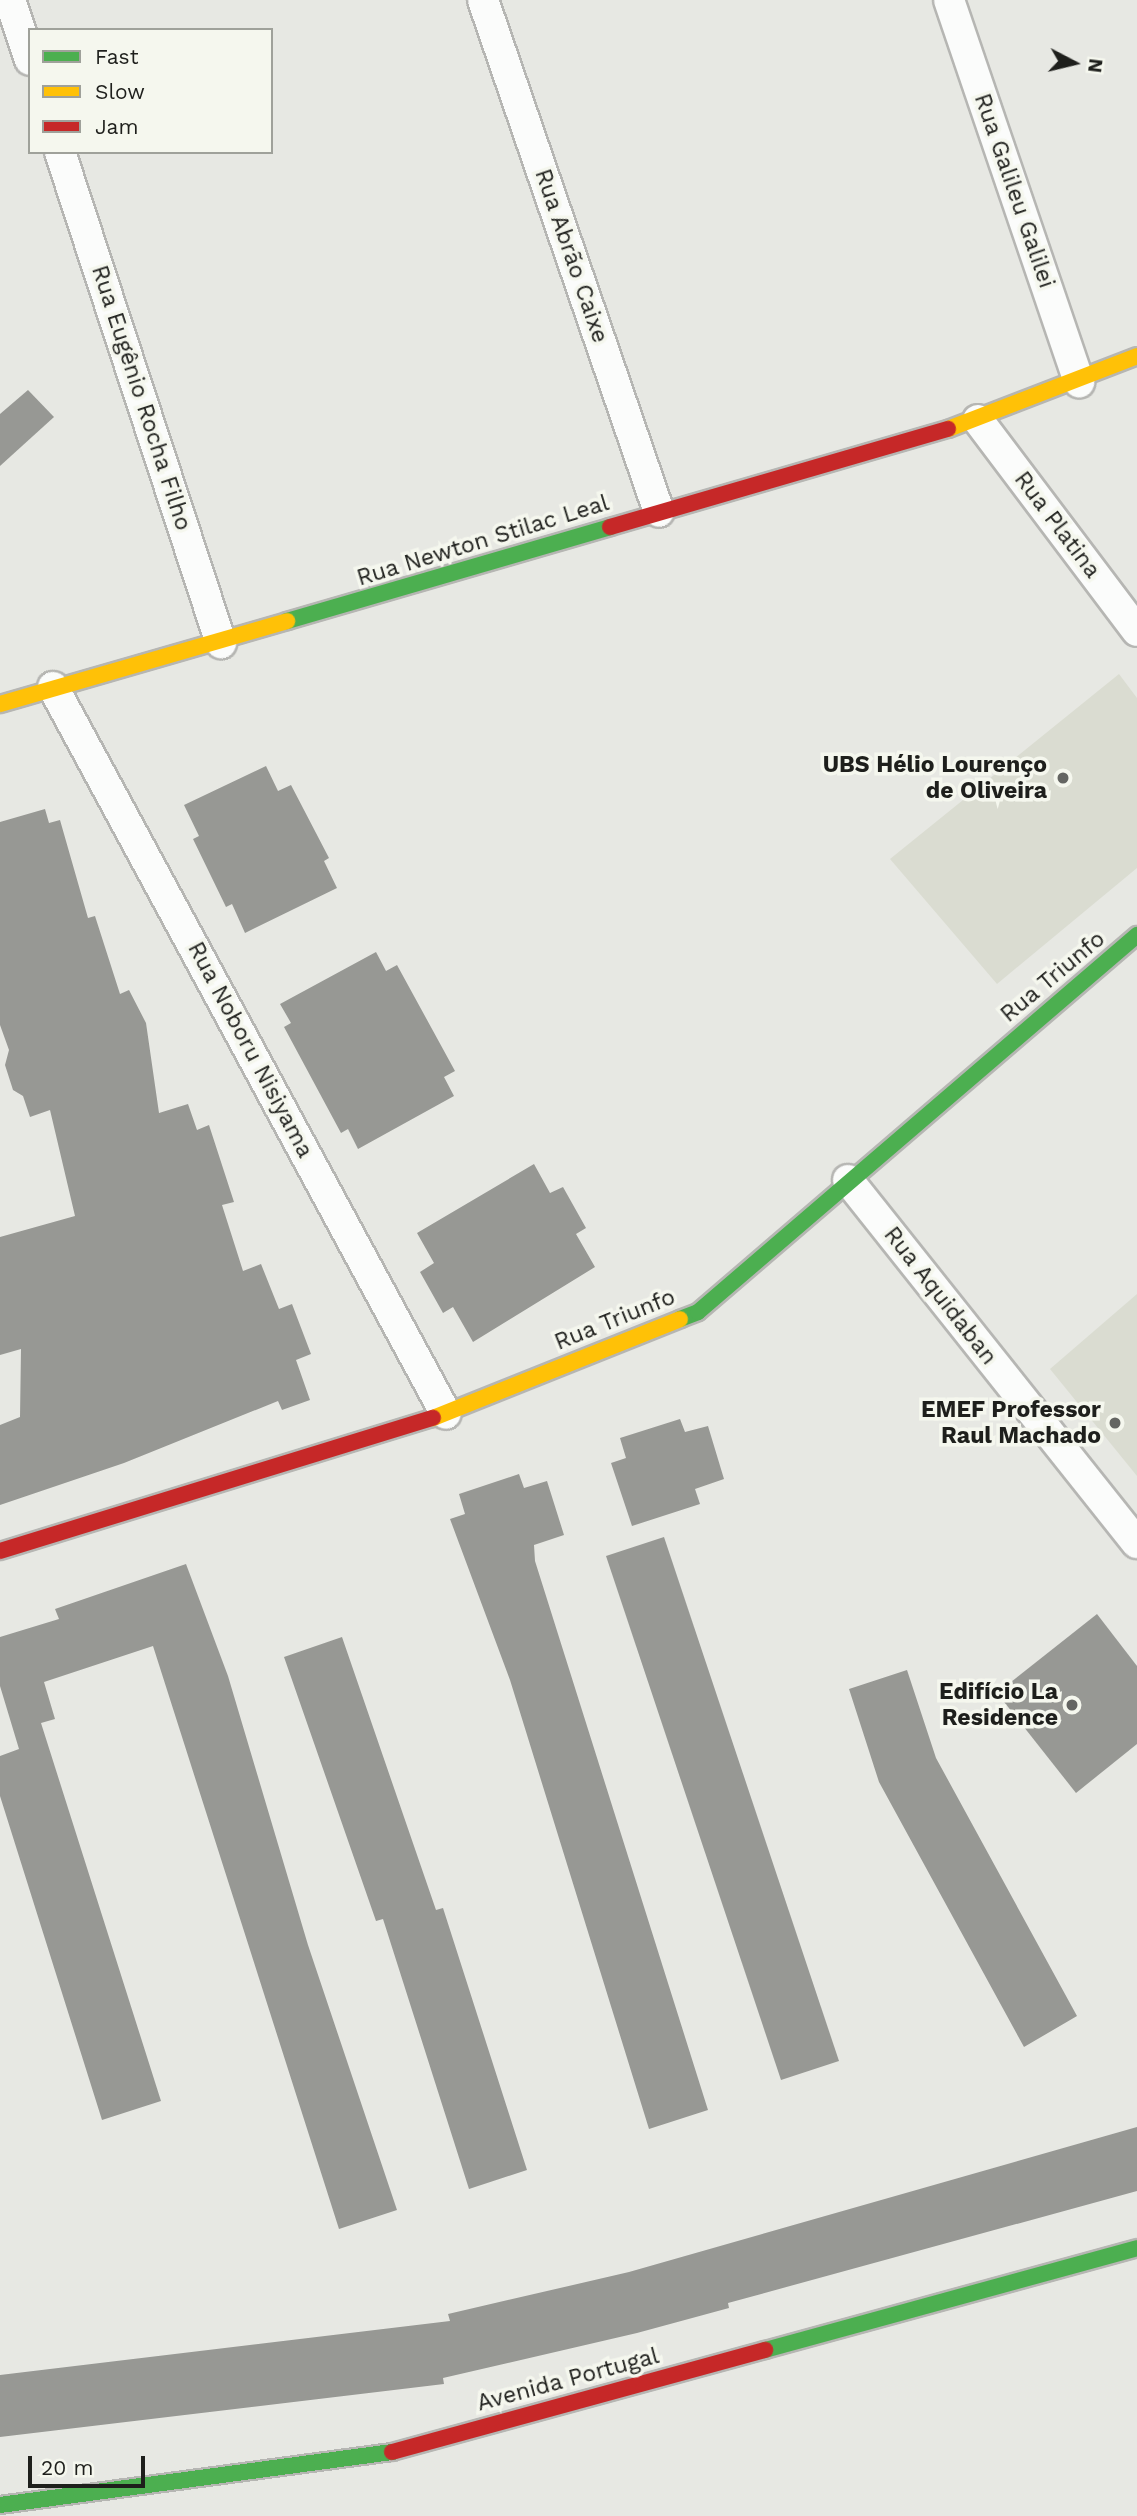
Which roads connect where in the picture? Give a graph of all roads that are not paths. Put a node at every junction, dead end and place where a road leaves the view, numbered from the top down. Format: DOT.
graph roads {
  1 [pos="10,0"];
  2 [pos="483,0"];
  3 [pos="949,0"];
  4 [pos="28,54"];
  5 [pos="61,154"];
  6 [pos="1137,355"];
  7 [pos="1079,382"];
  8 [pos="978,420"];
  9 [pos="659,512"];
  10 [pos="1137,631"];
  11 [pos="221,643"];
  12 [pos="53,687"];
  13 [pos="0,704"];
  14 [pos="1137,935"];
  15 [pos="848,1180"];
  16 [pos="446,1413"];
  17 [pos="1137,1544"];
  18 [pos="0,1551"];
  19 [pos="1137,2248"];
  20 [pos="0,2505"];
  1 -- 4 [label="street"];
  2 -- 9 [label="street, Rua Abrão Caixe"];
  3 -- 7 [label="street, Rua Galileu Galilei"];
  5 -- 11 [label="street, Rua Eugênio Rocha Filho"];
  6 -- 7 [label="street, Rua Newton Stilac Leal"];
  7 -- 8 [label="street, Rua Newton Stilac Leal"];
  8 -- 9 [label="street, Rua Newton Stilac Leal"];
  8 -- 10 [label="street, Rua Platina"];
  9 -- 11 [label="street, Rua Newton Stilac Leal"];
  11 -- 12 [label="street, Rua Newton Stilac Leal"];
  12 -- 13 [label="street, Rua Newton Stilac Leal"];
  12 -- 16 [label="street, Rua Noboru Nisiyama"];
  14 -- 15 [label="street, Rua Triunfo"];
  15 -- 16 [label="street, Rua Triunfo"];
  15 -- 17 [label="street, Rua Aquidaban"];
  16 -- 18 [label="street, Rua Triunfo"];
  19 -- 20 [label="street, Avenida Portugal"];
}
